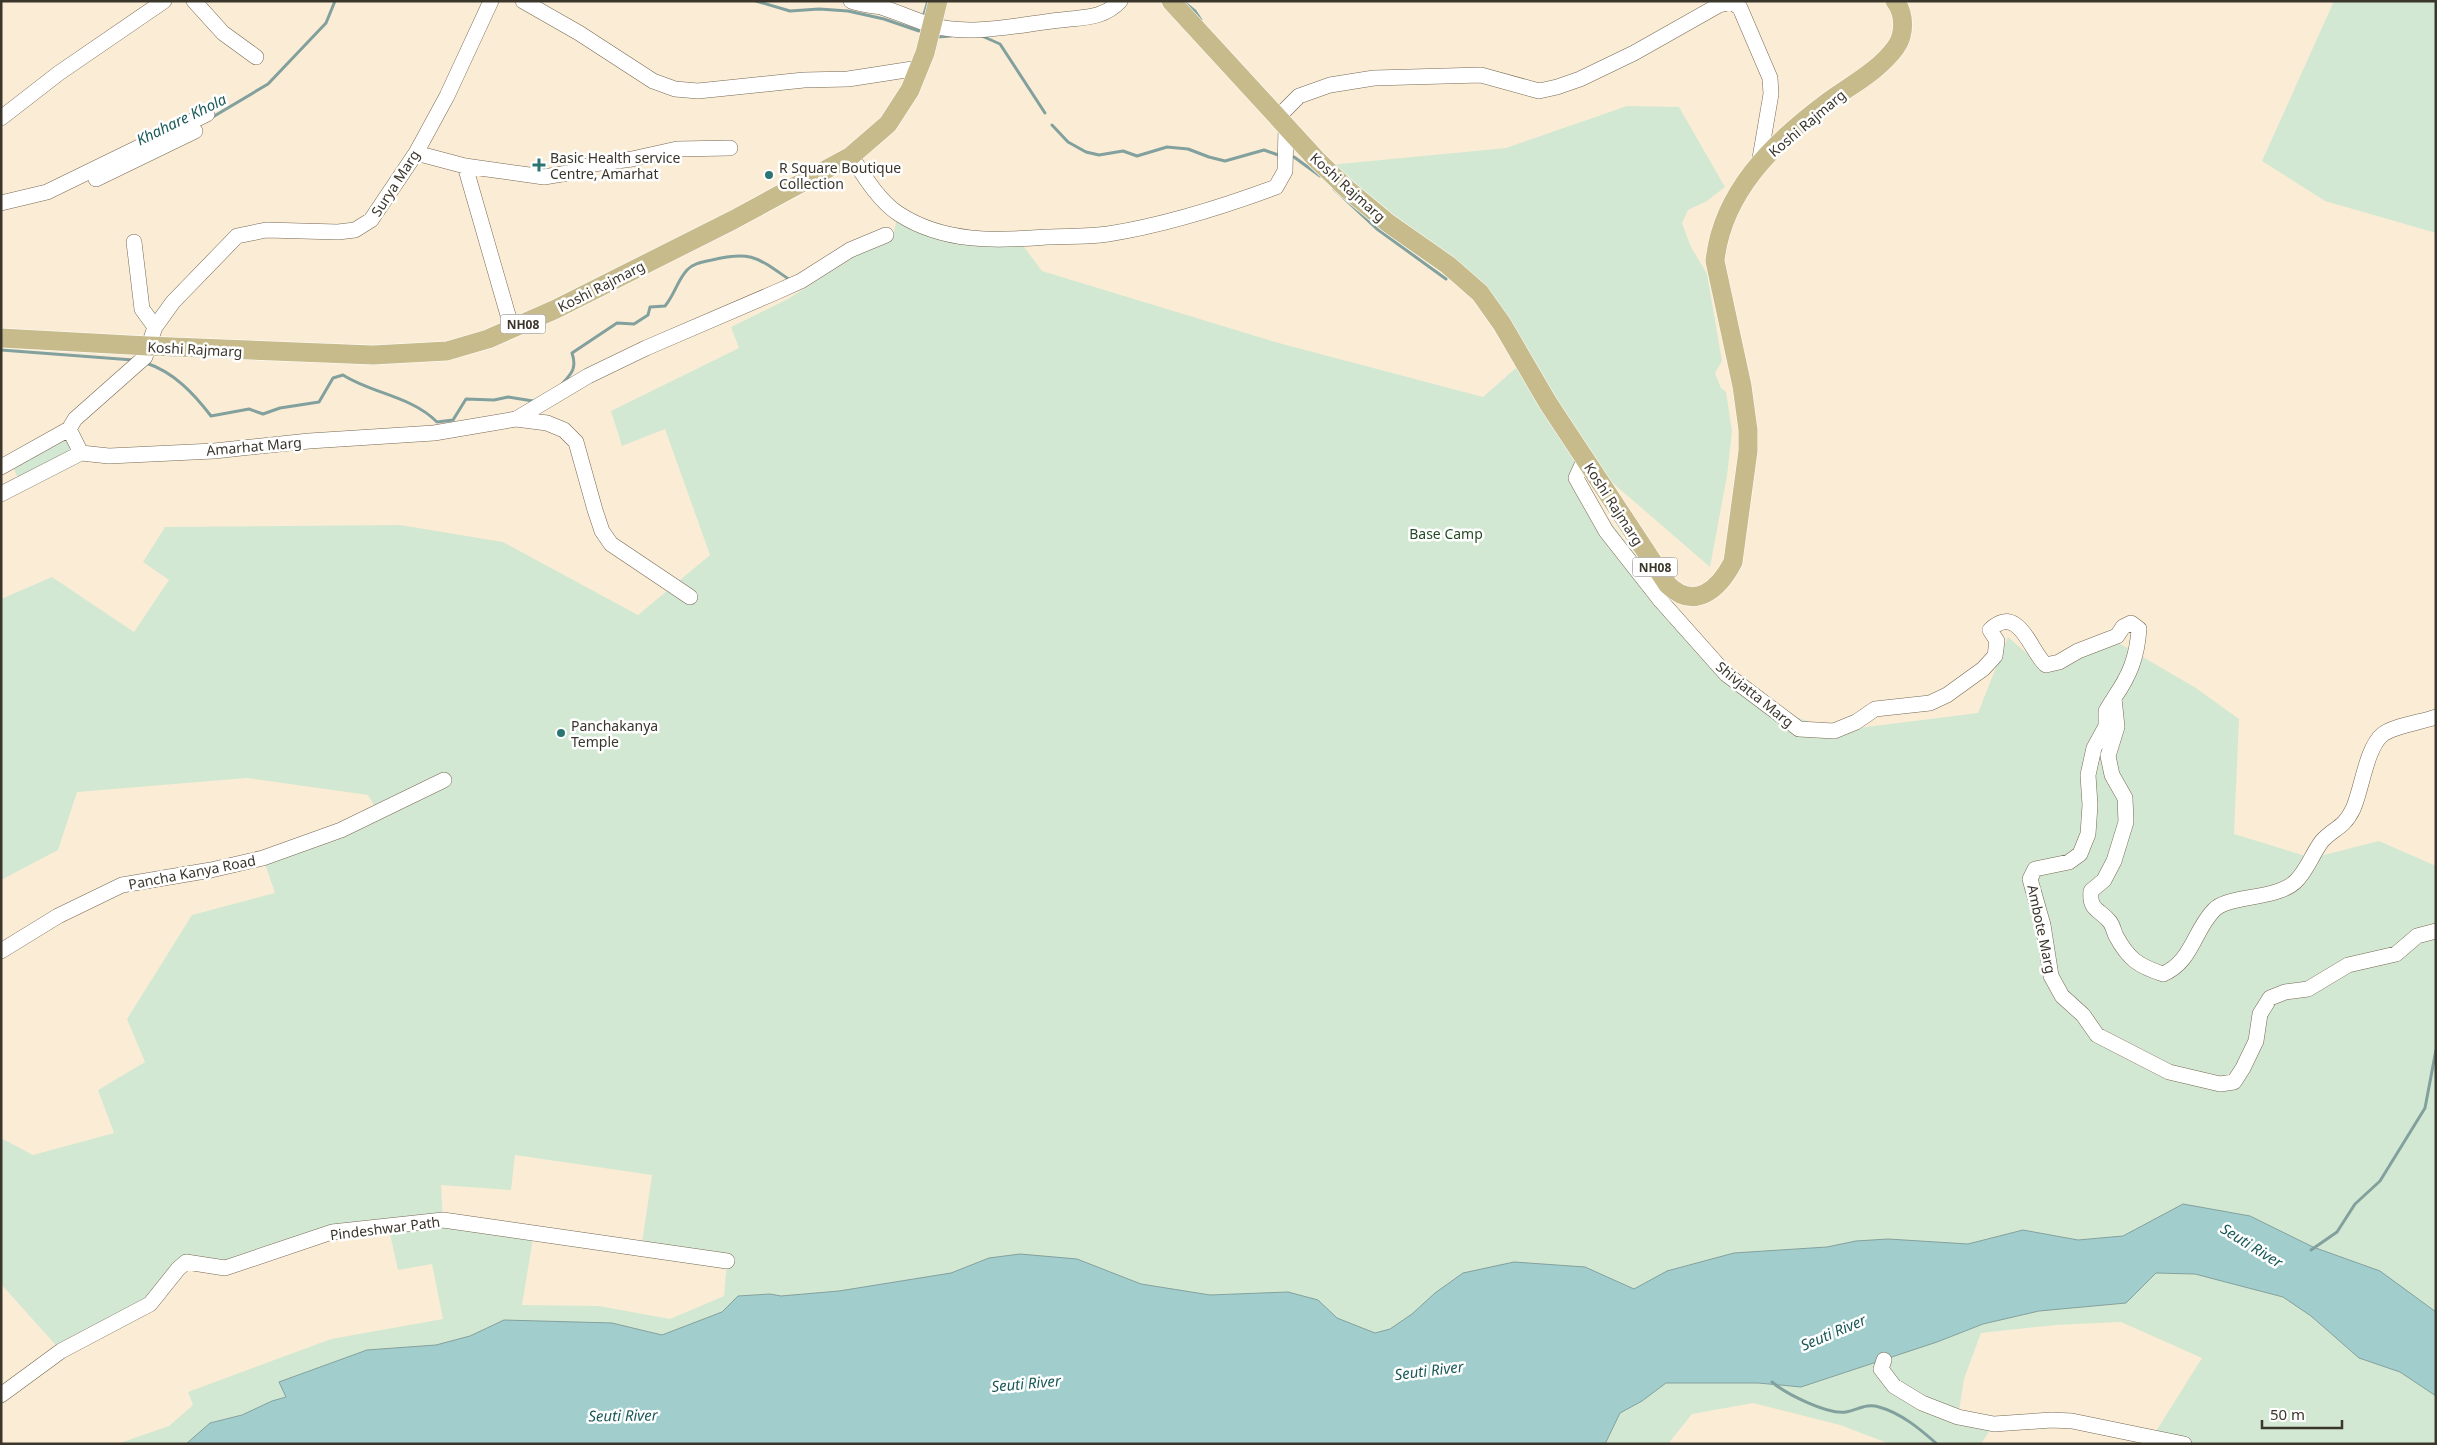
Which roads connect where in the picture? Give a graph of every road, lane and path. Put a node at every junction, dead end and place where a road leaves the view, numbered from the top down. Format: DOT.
graph roads {
  1 [pos="164,1"];
  2 [pos="194,1"];
  3 [pos="491,1"];
  4 [pos="523,1"];
  5 [pos="851,1"];
  6 [pos="938,1"];
  7 [pos="1120,1"];
  8 [pos="1171,1"];
  9 [pos="1894,1"];
  10 [pos="932,25"];
  11 [pos="256,57"];
  12 [pos="919,68"];
  13 [pos="207,114"];
  14 [pos="1,118"];
  15 [pos="1281,123"];
  16 [pos="195,131"];
  17 [pos="730,148"];
  18 [pos="416,153"];
  19 [pos="851,156"];
  20 [pos="1759,164"];
  21 [pos="465,166"];
  22 [pos="13,205"];
  23 [pos="1,214"];
  24 [pos="886,236"];
  25 [pos="134,242"];
  26 [pos="155,327"];
  27 [pos="512,329"];
  28 [pos="1,338"];
  29 [pos="144,356"];
  30 [pos="516,419"];
  31 [pos="69,429"];
  32 [pos="81,453"];
  33 [pos="1585,458"];
  34 [pos="1,467"];
  35 [pos="2,491"];
  36 [pos="690,597"];
  37 [pos="2114,698"];
  38 [pos="2436,717"];
  39 [pos="444,780"];
  40 [pos="2436,931"];
  41 [pos="1,952"];
  42 [pos="727,1261"];
  43 [pos="1884,1360"];
  44 [pos="1,1395"];
  45 [pos="2184,1444"];
  1 -- 14 [label="street"];
  2 -- 11 [label="street"];
  3 -- 18 [label="street, Surya Marg"];
  4 -- 12 [label="street"];
  5 -- 10 [label="street"];
  6 -- 10 [label="main road, Koshi Rajmarg / NH08"];
  7 -- 10 [label="street"];
  8 -- 15 [label="main road, Koshi Rajmarg / NH08"];
  9 -- 20 [label="main road, Koshi Rajmarg / NH08"];
  10 -- 12 [label="main road, Koshi Rajmarg / NH08"];
  12 -- 19 [label="main road, Koshi Rajmarg / NH08"];
  13 -- 22 [label="street"];
  15 -- 19 [label="street"];
  15 -- 20 [label="street"];
  15 -- 33 [label="main road, Koshi Rajmarg / NH08"];
  16 -- 22 [label="street"];
  17 -- 21 [label="street"];
  18 -- 21 [label="street"];
  18 -- 26 [label="street, Surya Marg"];
  19 -- 27 [label="main road, Koshi Rajmarg / NH08"];
  20 -- 33 [label="main road, Koshi Rajmarg / NH08"];
  21 -- 27 [label="street"];
  22 -- 23 [label="street"];
  24 -- 30 [label="street"];
  25 -- 26 [label="street"];
  26 -- 29 [label="street, Surya Marg"];
  27 -- 29 [label="main road, Koshi Rajmarg / NH08"];
  28 -- 29 [label="main road, Koshi Rajmarg / NH08"];
  29 -- 31 [label="street"];
  30 -- 32 [label="street, Amarhat Marg"];
  30 -- 36 [label="street"];
  31 -- 32 [label="street"];
  31 -- 34 [label="street"];
  32 -- 35 [label="street"];
  33 -- 37 [label="street, Shivjatta Marg"];
  37 -- 38 [label="street"];
  37 -- 40 [label="street, Ambote Marg"];
  39 -- 41 [label="street, Pancha Kanya Road"];
  42 -- 44 [label="street, Pindeshwar Path"];
  43 -- 45 [label="street"];
}
